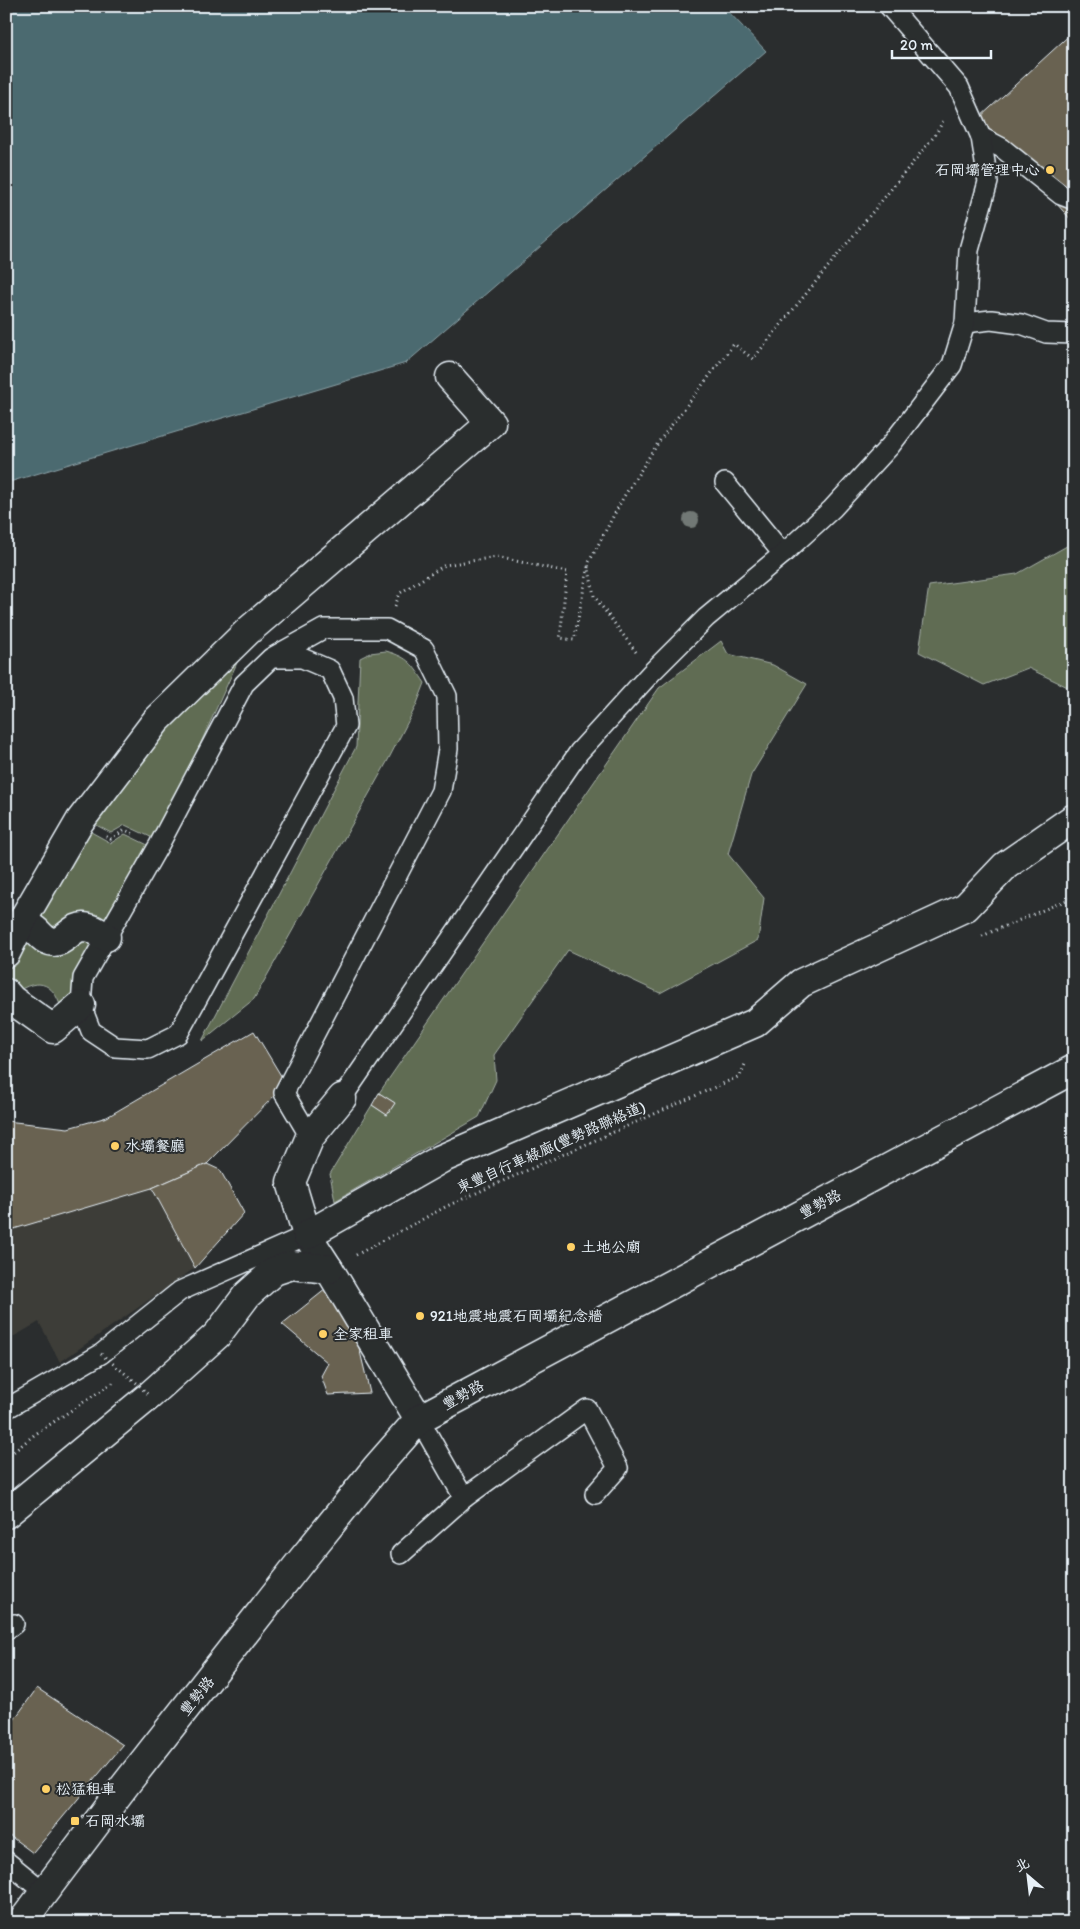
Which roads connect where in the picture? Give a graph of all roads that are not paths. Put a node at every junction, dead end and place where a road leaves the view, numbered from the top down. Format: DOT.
graph roads {
  1 [pos="889,6"];
  2 [pos="981,137"];
  3 [pos="1074,200"];
  4 [pos="965,323"];
  5 [pos="1074,334"];
  6 [pos="450,377"];
  7 [pos="725,483"];
  8 [pos="783,554"];
  9 [pos="271,658"];
  10 [pos="1074,818"];
  11 [pos="22,921"];
  12 [pos="106,937"];
  13 [pos="6,953"];
  14 [pos="6,993"];
  15 [pos="81,1005"];
  16 [pos="1074,1069"];
  17 [pos="342,1098"];
  18 [pos="310,1136"];
  19 [pos="307,1235"];
  20 [pos="329,1269"];
  21 [pos="6,1409"];
  22 [pos="420,1418"];
  23 [pos="595,1494"];
  24 [pos="464,1498"];
  25 [pos="6,1514"];
  26 [pos="401,1554"];
  27 [pos="6,1861"];
  28 [pos="44,1892"];
  29 [pos="20,1923"];
  1 -- 2 [label="lane"];
  2 -- 3 [label="lane"];
  2 -- 4 [label="lane"];
  4 -- 5 [label="lane"];
  4 -- 8 [label="lane"];
  6 -- 11 [label="street"];
  7 -- 8 [label="lane"];
  8 -- 17 [label="lane"];
  9 -- 12 [label="lane"];
  9 -- 15 [label="lane"];
  9 -- 18 [label="lane"];
  10 -- 19 [label="street"];
  11 -- 12 [label="street"];
  11 -- 13 [label="street"];
  12 -- 15 [label="lane"];
  14 -- 15 [label="street"];
  16 -- 22 [label="street, 豐勢路"];
  17 -- 18 [label="street"];
  18 -- 19 [label="street"];
  19 -- 20 [label="street"];
  19 -- 21 [label="lane"];
  20 -- 22 [label="street"];
  20 -- 25 [label="street"];
  22 -- 24 [label="lane"];
  22 -- 28 [label="street, 豐勢路"];
  23 -- 24 [label="lane"];
  24 -- 26 [label="lane"];
  27 -- 28 [label="lane"];
  28 -- 29 [label="street, 豐勢路"];
}
